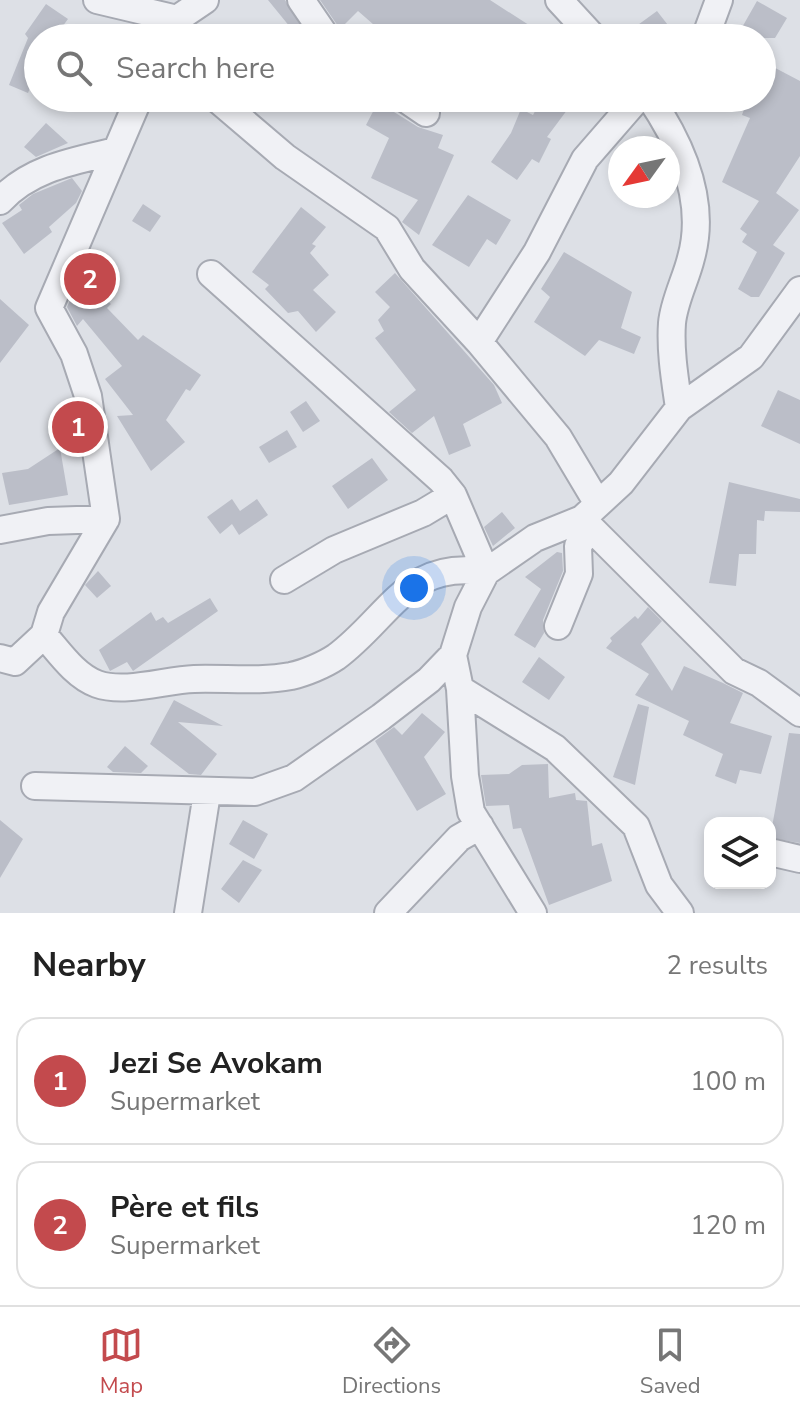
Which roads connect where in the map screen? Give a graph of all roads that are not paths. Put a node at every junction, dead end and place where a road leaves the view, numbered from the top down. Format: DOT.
graph roads {
  1 [pos="97,0"];
  2 [pos="205,0"];
  3 [pos="301,0"];
  4 [pos="559,0"];
  5 [pos="719,0"];
  6 [pos="126,4"];
  7 [pos="164,24"];
  8 [pos="177,24"];
  9 [pos="314,24"];
  10 [pos="581,24"];
  11 [pos="710,24"];
  12 [pos="133,112"];
  13 [pos="232,112"];
  14 [pos="641,112"];
  15 [pos="661,112"];
  16 [pos="116,151"];
  17 [pos="5,185"];
  18 [pos="211,274"];
  19 [pos="800,290"];
  20 [pos="479,342"];
  21 [pos="679,408"];
  22 [pos="453,495"];
  23 [pos="590,517"];
  24 [pos="106,519"];
  25 [pos="0,530"];
  26 [pos="486,572"];
  27 [pos="284,580"];
  28 [pos="558,626"];
  29 [pos="44,635"];
  30 [pos="453,655"];
  31 [pos="0,658"];
  32 [pos="460,689"];
  33 [pos="800,713"];
  34 [pos="35,786"];
  35 [pos="207,793"];
  36 [pos="480,826"];
  37 [pos="776,853"];
  38 [pos="800,859"];
  39 [pos="188,913"];
  40 [pos="388,913"];
  41 [pos="533,913"];
  42 [pos="680,913"];
  1 -- 6 [label="street"];
  2 -- 8 [label="street"];
  3 -- 9 [label="street"];
  4 -- 10 [label="street"];
  5 -- 11 [label="street"];
  6 -- 7 [label="street"];
  12 -- 16 [label="street"];
  13 -- 20 [label="street"];
  14 -- 20 [label="street"];
  15 -- 21 [label="street"];
  16 -- 17 [label="street"];
  16 -- 24 [label="street"];
  18 -- 22 [label="street"];
  19 -- 21 [label="street"];
  20 -- 23 [label="street"];
  21 -- 23 [label="street"];
  22 -- 26 [label="street"];
  22 -- 27 [label="street"];
  23 -- 26 [label="street"];
  23 -- 28 [label="street"];
  23 -- 33 [label="street"];
  24 -- 25 [label="street"];
  24 -- 29 [label="street"];
  26 -- 29 [label="street"];
  26 -- 30 [label="street"];
  29 -- 31 [label="street"];
  30 -- 32 [label="street"];
  30 -- 35 [label="street"];
  32 -- 36 [label="street"];
  32 -- 42 [label="street"];
  34 -- 35 [label="street"];
  35 -- 39 [label="street"];
  36 -- 40 [label="street"];
  36 -- 41 [label="street"];
  37 -- 38 [label="street"];
}
